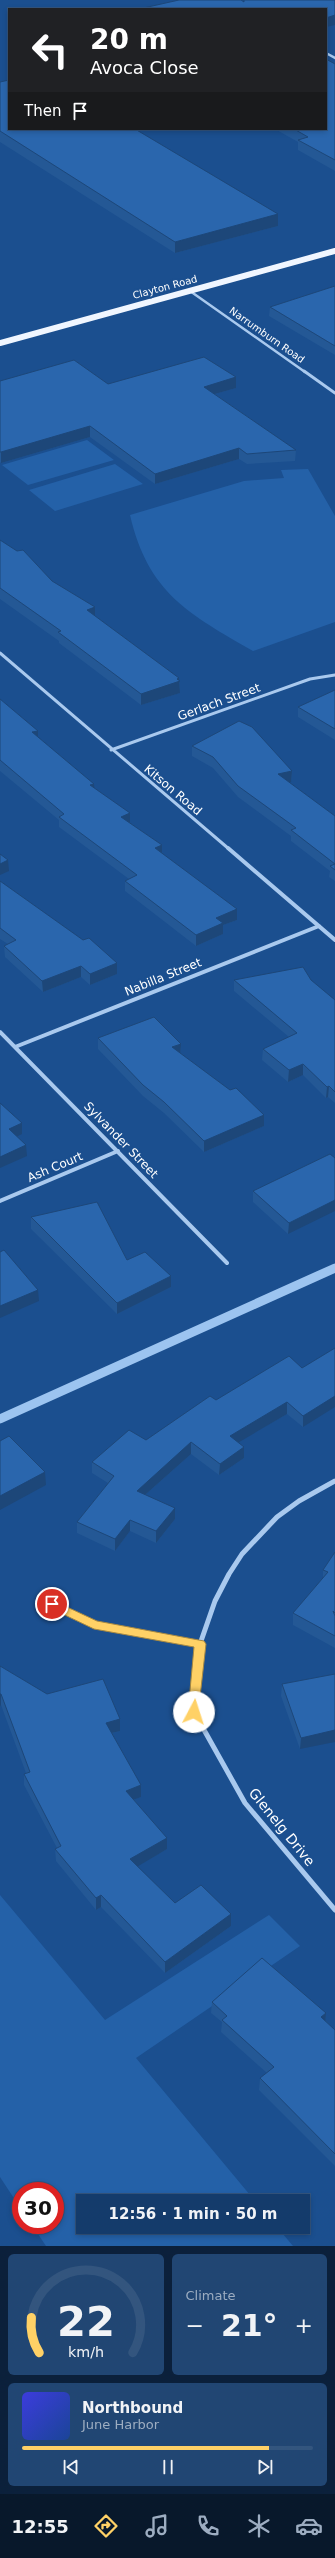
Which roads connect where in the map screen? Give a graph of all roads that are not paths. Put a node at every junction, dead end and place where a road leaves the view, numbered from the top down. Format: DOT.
graph roads {
  1 [pos="335,251"];
  2 [pos="190,291"];
  3 [pos="0,343"];
  4 [pos="335,393"];
  5 [pos="0,653"];
  6 [pos="335,675"];
  7 [pos="111,750"];
  8 [pos="319,926"];
  9 [pos="335,940"];
  10 [pos="0,1032"];
  11 [pos="15,1047"];
  12 [pos="118,1150"];
  13 [pos="0,1201"];
  14 [pos="227,1263"];
  15 [pos="335,1481"];
  16 [pos="42,1597"];
  17 [pos="200,1644"];
  18 [pos="335,1910"];
  1 -- 2 [label="main road, Clayton Road"];
  2 -- 3 [label="main road, Clayton Road"];
  2 -- 4 [label="street, Narrumburn Road"];
  5 -- 7 [label="street, Kitson Road"];
  6 -- 7 [label="street, Gerlach Street"];
  7 -- 8 [label="street, Kitson Road"];
  8 -- 9 [label="street, Kitson Road"];
  8 -- 11 [label="street, Nabilla Street"];
  10 -- 11 [label="street, Sylvander Street"];
  11 -- 12 [label="street, Sylvander Street"];
  12 -- 13 [label="street, Ash Court"];
  12 -- 14 [label="street, Sylvander Street"];
  15 -- 17 [label="street, Glenelg Drive"];
  16 -- 17 [label="street"];
  17 -- 18 [label="street, Glenelg Drive"];
}
